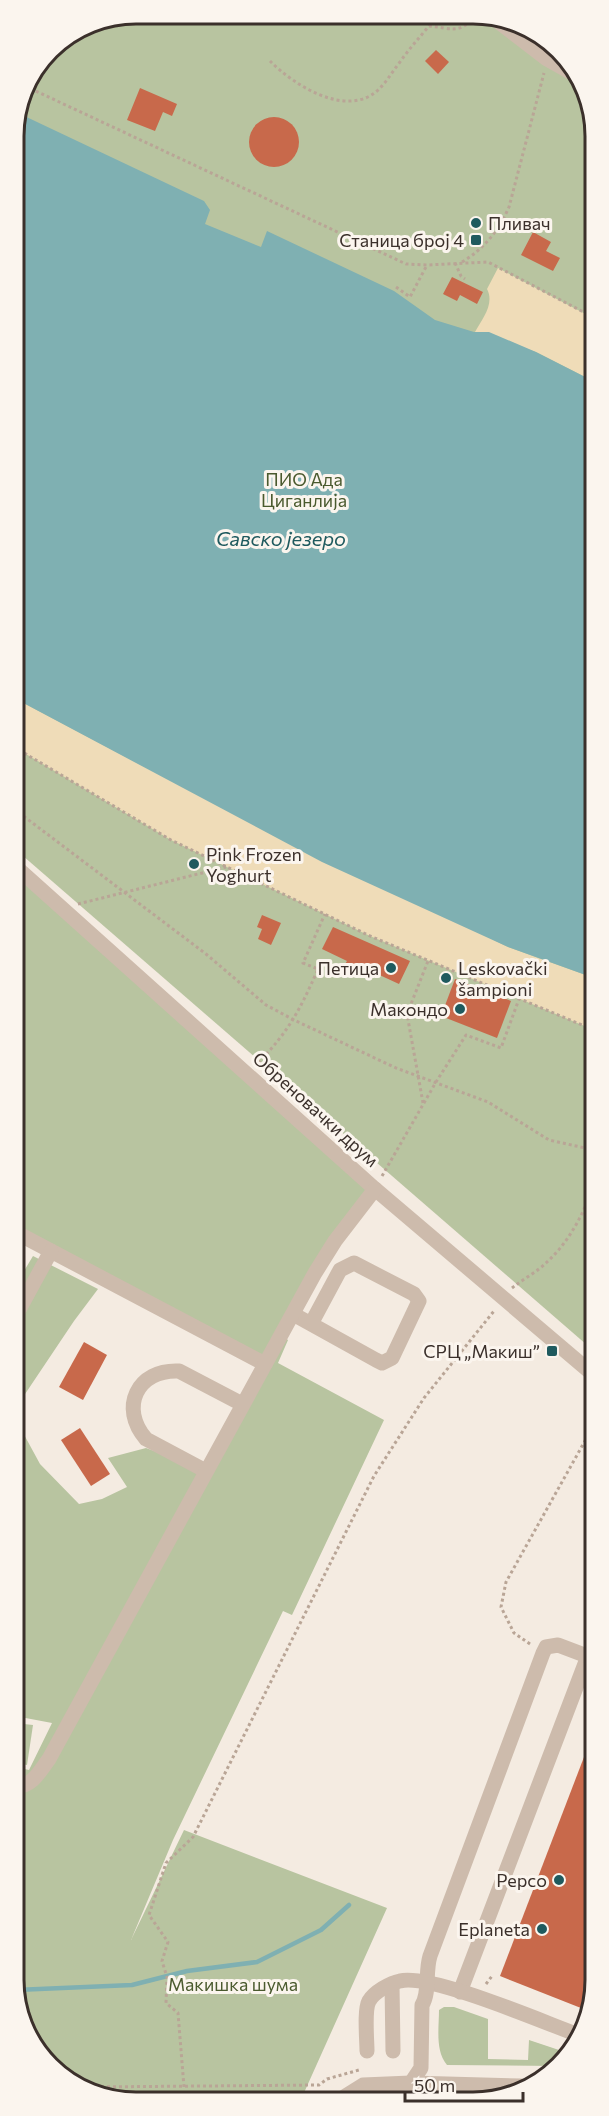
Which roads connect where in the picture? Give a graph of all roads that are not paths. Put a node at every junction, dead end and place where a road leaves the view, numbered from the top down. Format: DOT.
graph roads {
  1 [pos="511,31"];
  2 [pos="561,67"];
  3 [pos="24,874"];
  4 [pos="375,1189"];
  5 [pos="24,1237"];
  6 [pos="51,1251"];
  7 [pos="24,1300"];
  8 [pos="292,1314"];
  9 [pos="310,1324"];
  10 [pos="265,1364"];
  11 [pos="585,1368"];
  12 [pos="242,1404"];
  13 [pos="206,1471"];
  14 [pos="585,1655"];
  15 [pos="585,1676"];
  16 [pos="24,1785"];
  17 [pos="392,1984"];
  18 [pos="426,1991"];
  19 [pos="460,1992"];
  20 [pos="572,2032"];
  21 [pos="367,2051"];
  22 [pos="393,2051"];
  23 [pos="411,2083"];
  24 [pos="442,2084"];
  25 [pos="510,2086"];
  26 [pos="352,2092"];
  1 -- 2 [label="street"];
  3 -- 4 [label="street, Обреновачки друм"];
  4 -- 8 [label="street"];
  4 -- 11 [label="street, Обреновачки друм"];
  5 -- 6 [label="street"];
  6 -- 7 [label="street"];
  6 -- 10 [label="street"];
  8 -- 9 [label="street"];
  8 -- 10 [label="street"];
  9 -- 9 [label="street"];
  10 -- 12 [label="street"];
  12 -- 13 [label="street"];
  12 -- 13 [label="street"];
  13 -- 16 [label="street"];
  14 -- 18 [label="street"];
  15 -- 19 [label="street"];
  17 -- 18 [label="street"];
  17 -- 21 [label="street"];
  17 -- 22 [label="street"];
  18 -- 19 [label="street"];
  18 -- 23 [label="street"];
  18 -- 24 [label="street"];
  19 -- 20 [label="street"];
  23 -- 24 [label="street"];
  23 -- 26 [label="street"];
  24 -- 25 [label="street"];
}
